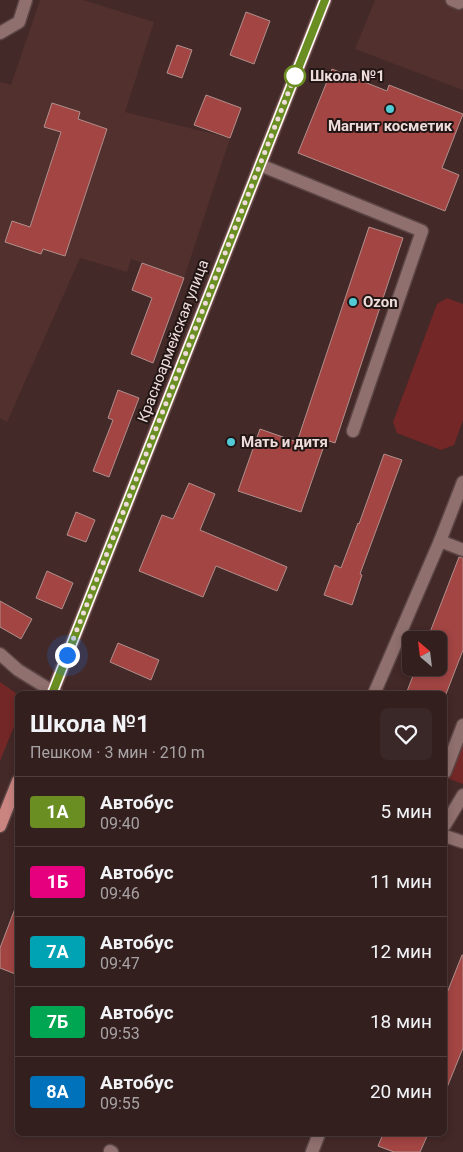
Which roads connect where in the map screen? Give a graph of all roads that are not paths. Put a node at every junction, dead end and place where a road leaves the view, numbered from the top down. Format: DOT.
graph roads {
  1 [pos="26,0"];
  2 [pos="325,0"];
  3 [pos="0,34"];
  4 [pos="260,165"];
  5 [pos="353,431"];
  6 [pos="463,482"];
  7 [pos="440,541"];
  8 [pos="463,550"];
  9 [pos="0,654"];
  10 [pos="51,691"];
  11 [pos="55,691"];
  12 [pos="375,691"];
  13 [pos="463,725"];
  14 [pos="447,767"];
  15 [pos="15,788"];
  16 [pos="463,795"];
  17 [pos="447,822"];
  18 [pos="0,826"];
  19 [pos="447,837"];
  20 [pos="463,842"];
  21 [pos="318,1136"];
  22 [pos="312,1152"];
  1 -- 3 [label="street"];
  2 -- 4 [label="main road, Красноармейская улица"];
  4 -- 5 [label="street"];
  4 -- 11 [label="main road, Красноармейская улица"];
  6 -- 7 [label="street"];
  7 -- 8 [label="street"];
  7 -- 12 [label="street"];
  9 -- 10 [label="street"];
  13 -- 14 [label="street"];
  15 -- 18 [label="main road"];
  16 -- 17 [label="street"];
  19 -- 20 [label="street"];
  21 -- 22 [label="street"];
}
